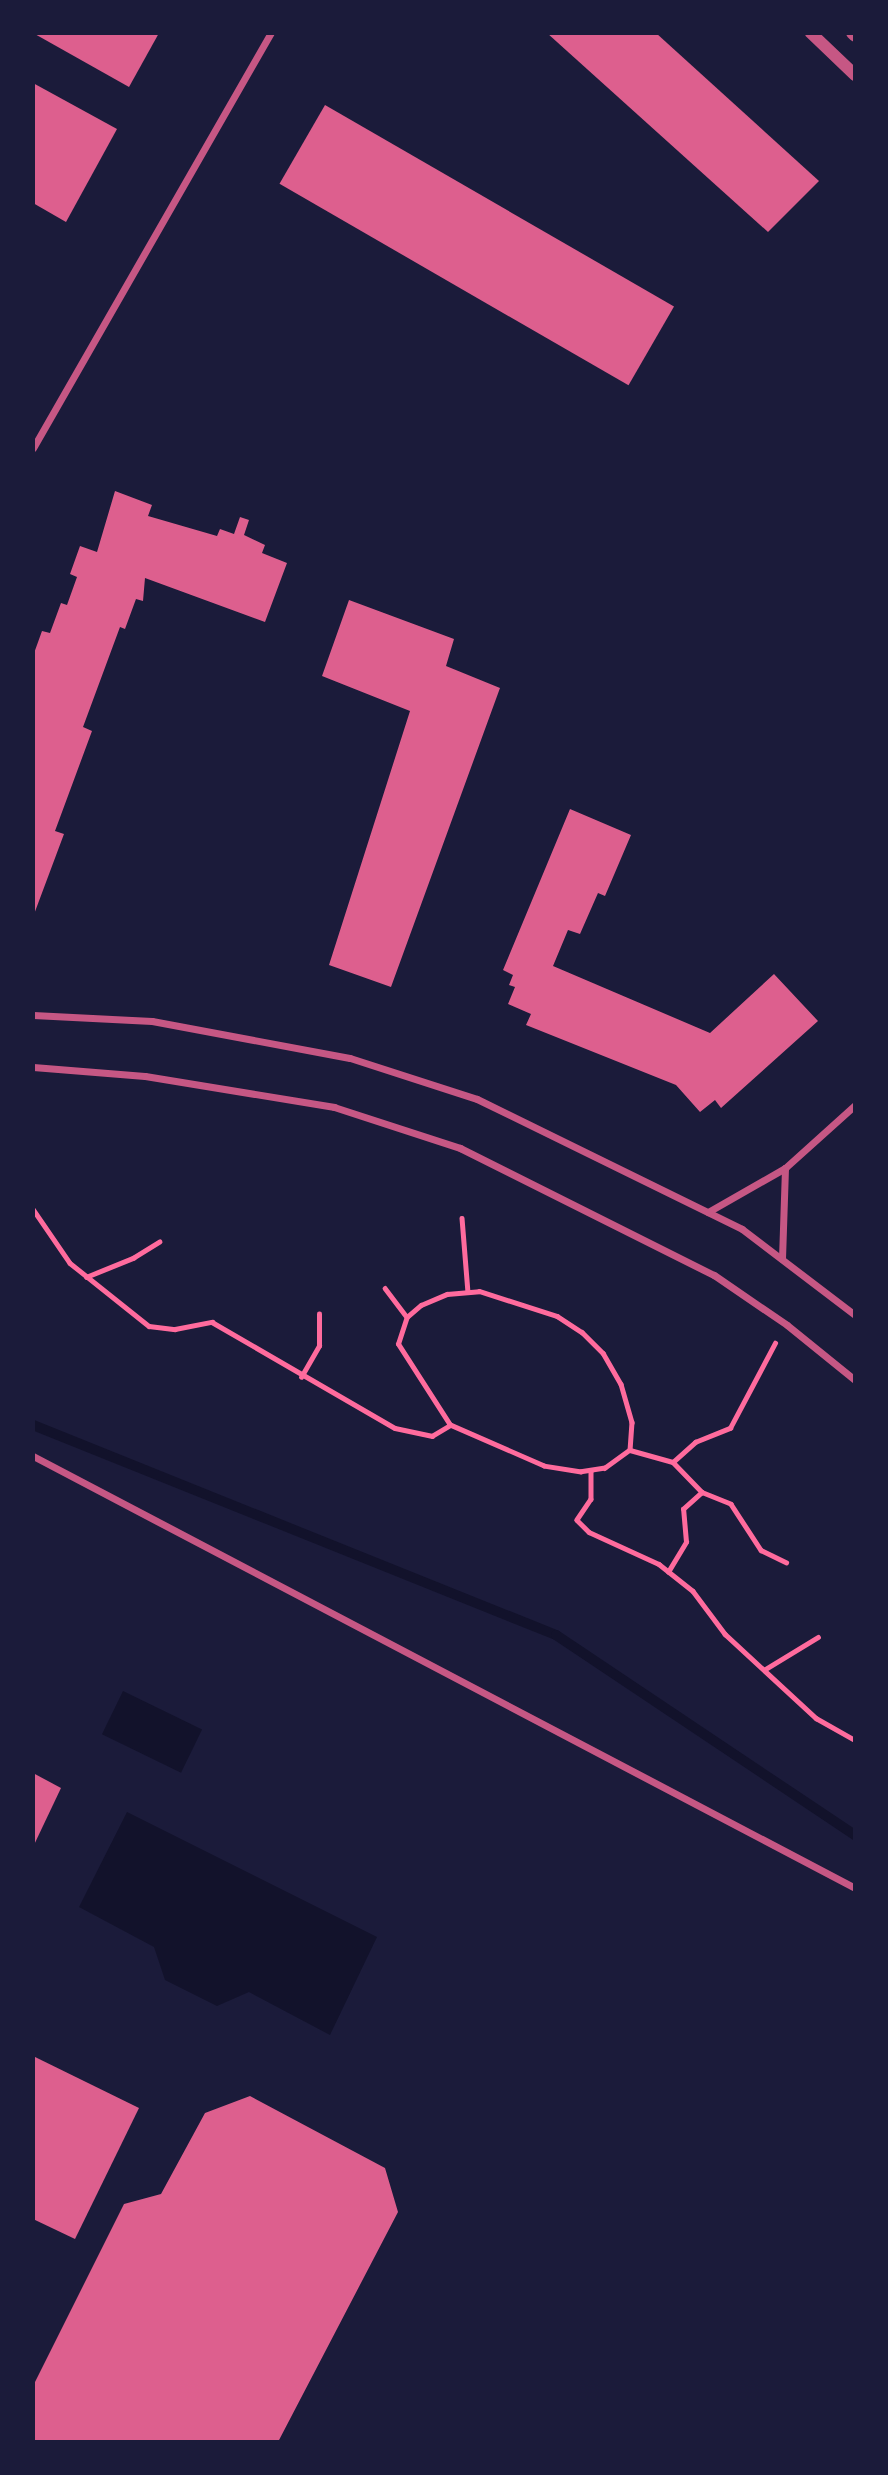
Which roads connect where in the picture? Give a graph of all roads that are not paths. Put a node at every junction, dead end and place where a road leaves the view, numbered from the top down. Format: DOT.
graph roads {
  1 [pos="271,33"];
  2 [pos="811,33"];
  3 [pos="855,75"];
  4 [pos="33,448"];
  5 [pos="33,1015"];
  6 [pos="33,1067"];
  7 [pos="855,1105"];
  8 [pos="785,1168"];
  9 [pos="708,1212"];
  10 [pos="782,1259"];
  11 [pos="855,1315"];
  12 [pos="855,1380"];
  13 [pos="33,1456"];
  14 [pos="855,1888"];
  1 -- 4 [label="street"];
  2 -- 3 [label="street"];
  5 -- 9 [label="street"];
  6 -- 12 [label="street"];
  7 -- 8 [label="street"];
  8 -- 9 [label="street"];
  8 -- 10 [label="street"];
  9 -- 10 [label="street"];
  10 -- 11 [label="street"];
  13 -- 14 [label="street"];
}
